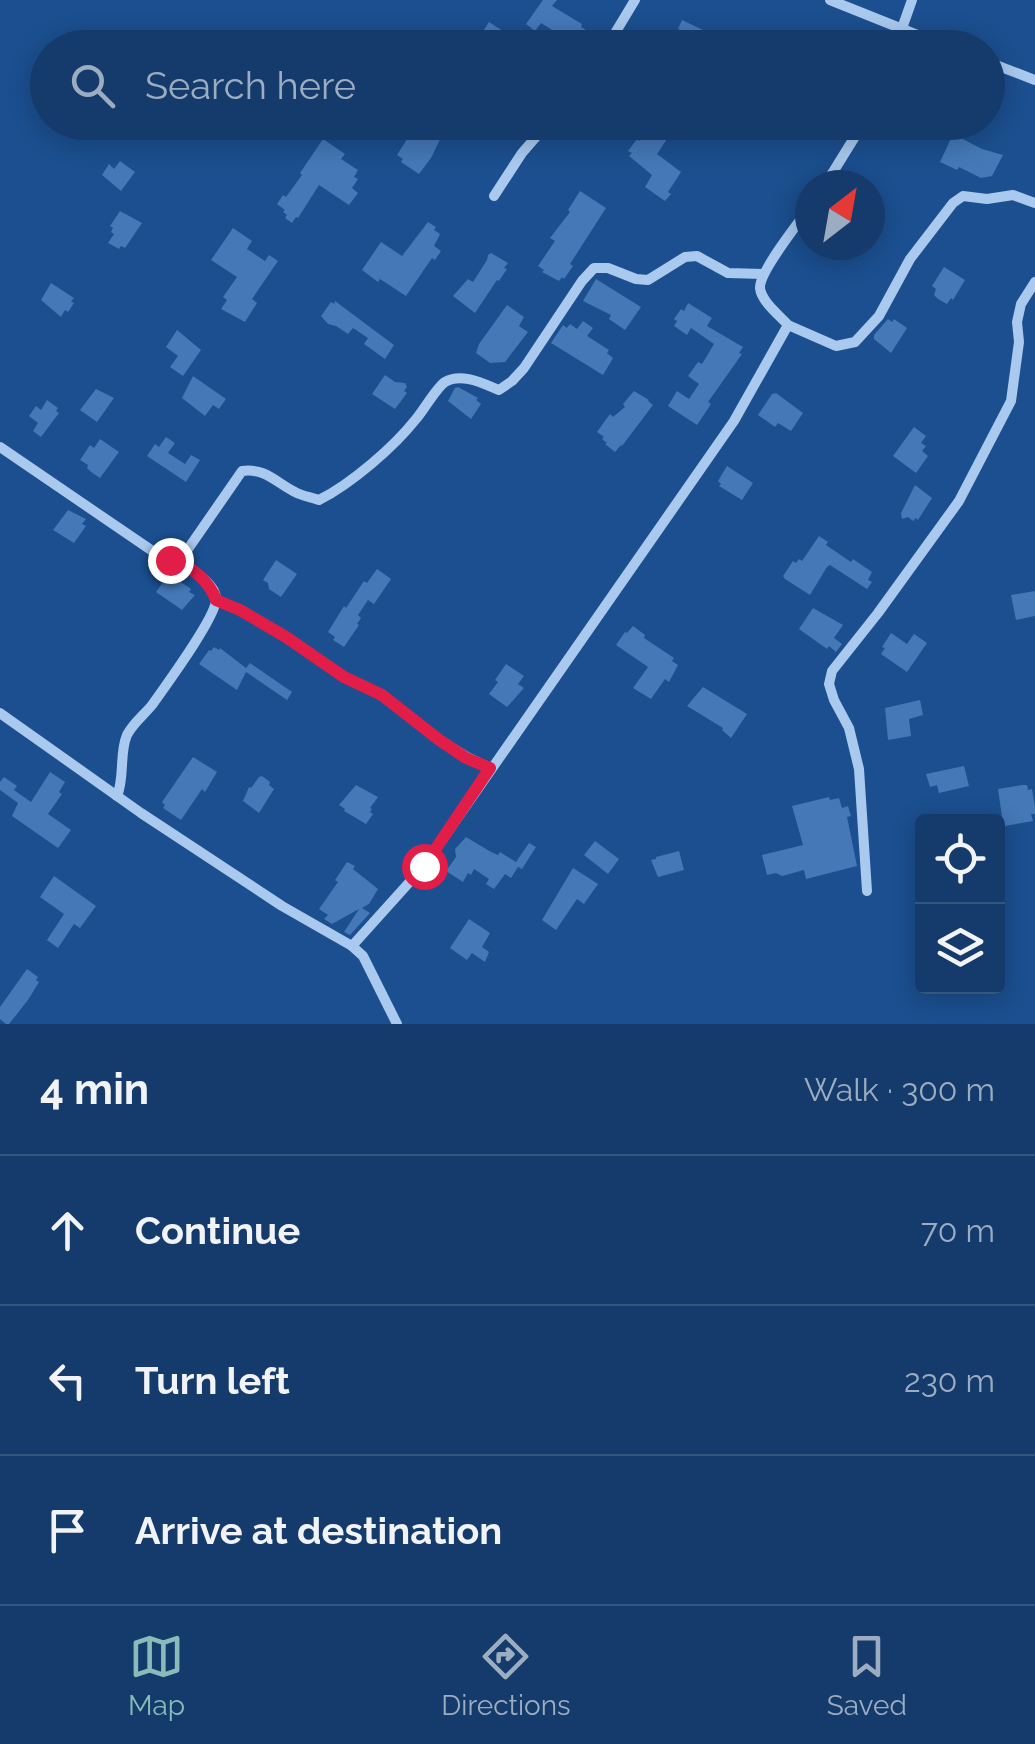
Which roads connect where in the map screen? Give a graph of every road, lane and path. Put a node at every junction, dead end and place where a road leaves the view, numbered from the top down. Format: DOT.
graph roads {
  1 [pos="635,0"];
  2 [pos="830,0"];
  3 [pos="912,0"];
  4 [pos="901,28"];
  5 [pos="617,30"];
  6 [pos="906,30"];
  7 [pos="1005,69"];
  8 [pos="1035,80"];
  9 [pos="534,140"];
  10 [pos="853,140"];
  11 [pos="834,170"];
  12 [pos="494,196"];
  13 [pos="1035,203"];
  14 [pos="795,229"];
  15 [pos="763,274"];
  16 [pos="1035,282"];
  17 [pos="788,326"];
  18 [pos="0,447"];
  19 [pos="179,562"];
  20 [pos="216,600"];
  21 [pos="0,712"];
  22 [pos="490,768"];
  23 [pos="118,796"];
  24 [pos="867,891"];
  25 [pos="352,946"];
  26 [pos="398,1024"];
  1 -- 5 [label="street"];
  2 -- 4 [label="street"];
  3 -- 4 [label="street"];
  4 -- 6 [label="street"];
  7 -- 8 [label="street"];
  9 -- 12 [label="street"];
  10 -- 11 [label="street"];
  13 -- 17 [label="street"];
  14 -- 15 [label="street"];
  15 -- 17 [label="street"];
  15 -- 19 [label="street"];
  16 -- 24 [label="street"];
  17 -- 22 [label="street"];
  18 -- 19 [label="street"];
  19 -- 20 [label="street"];
  20 -- 22 [label="street"];
  20 -- 23 [label="street"];
  21 -- 23 [label="street"];
  22 -- 25 [label="street"];
  23 -- 25 [label="street"];
  25 -- 26 [label="street"];
}
